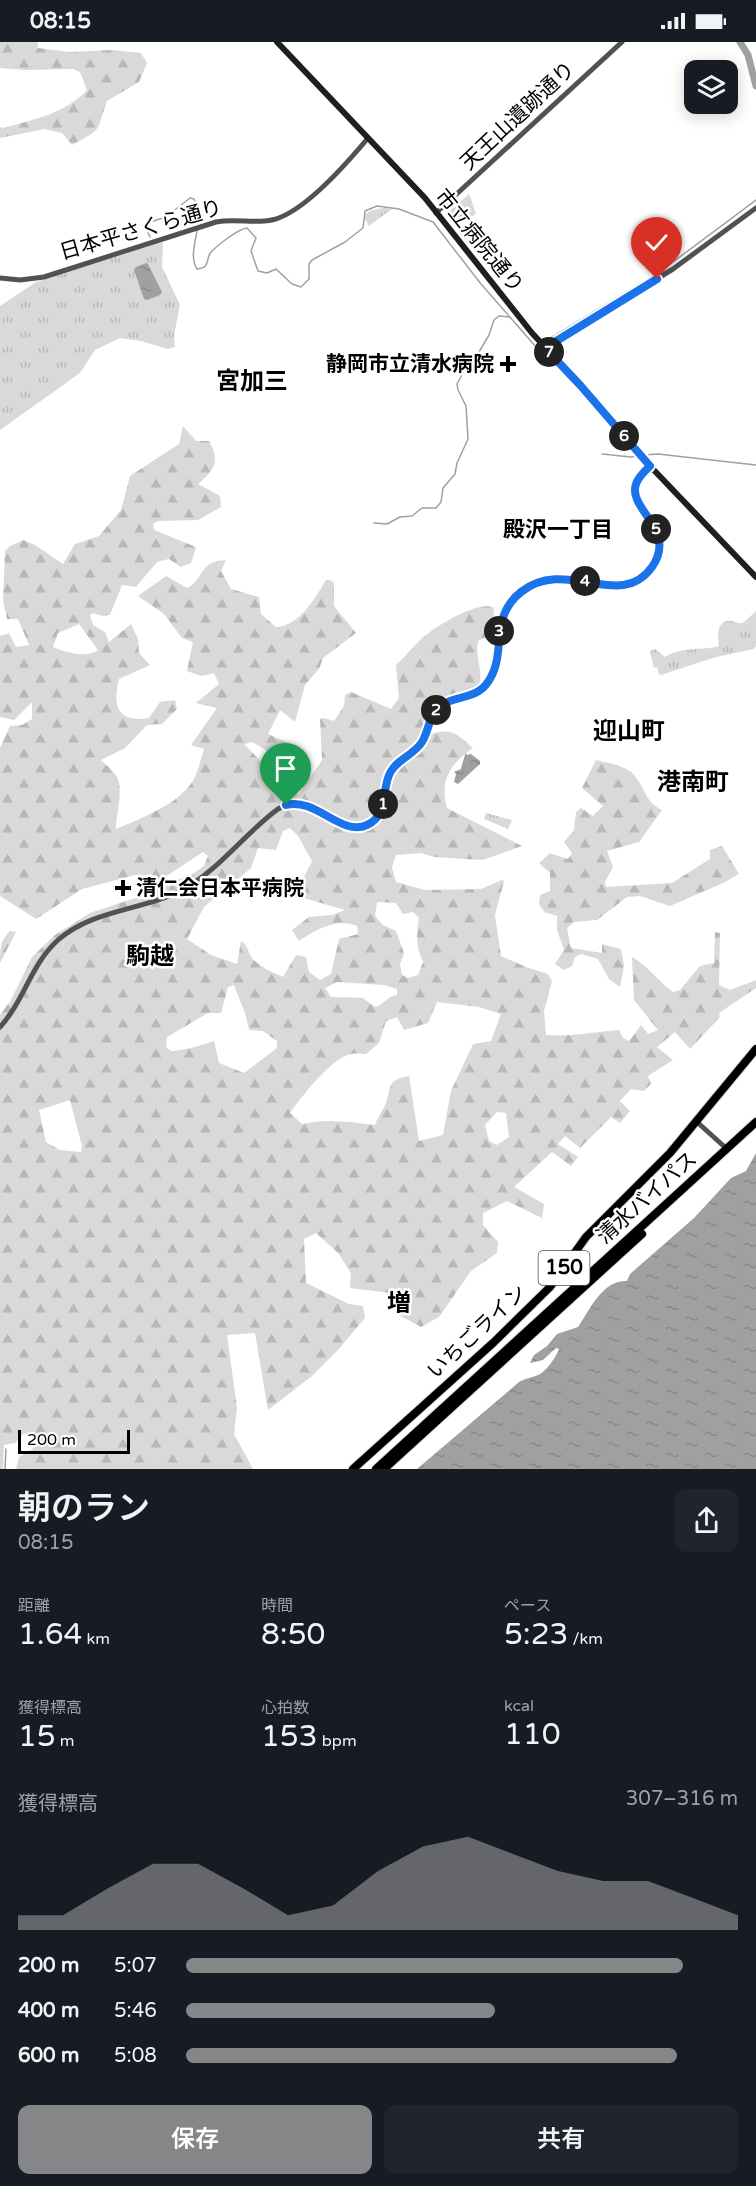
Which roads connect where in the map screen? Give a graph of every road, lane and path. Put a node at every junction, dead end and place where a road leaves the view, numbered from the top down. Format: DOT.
graph roads {
  1 [pos="277,42"];
  2 [pos="622,42"];
  3 [pos="368,138"];
  4 [pos="756,208"];
  5 [pos="436,213"];
  6 [pos="0,278"];
  7 [pos="545,348"];
  8 [pos="650,466"];
  9 [pos="756,577"];
  10 [pos="0,1027"];
  11 [pos="756,1049"];
  12 [pos="697,1122"];
  13 [pos="756,1122"];
  14 [pos="756,1129"];
  15 [pos="747,1138"];
  16 [pos="727,1149"];
  17 [pos="353,1469"];
  18 [pos="376,1469"];
  19 [pos="384,1469"];
  1 -- 3 [label="main road, 市立病院通り"];
  2 -- 5 [label="street, 天王山遺跡通り"];
  3 -- 5 [label="main road, 市立病院通り"];
  3 -- 6 [label="street, 日本平さくら通り"];
  4 -- 7 [label="street"];
  5 -- 7 [label="main road, 市立病院通り"];
  7 -- 8 [label="main road, 市立病院通り"];
  8 -- 9 [label="main road, 市立病院通り"];
  8 -- 10 [label="street"];
  11 -- 12 [label="highway, いちごライン / 150"];
  12 -- 16 [label="street"];
  12 -- 17 [label="highway, いちごライン / 150"];
  13 -- 16 [label="highway, 清水バイパス / 150"];
  14 -- 15 [label="highway, 清水バイパス / 150"];
  15 -- 16 [label="highway"];
  15 -- 19 [label="highway, 清水バイパス / 150"];
  16 -- 18 [label="highway, 清水バイパス / 150"];
}
